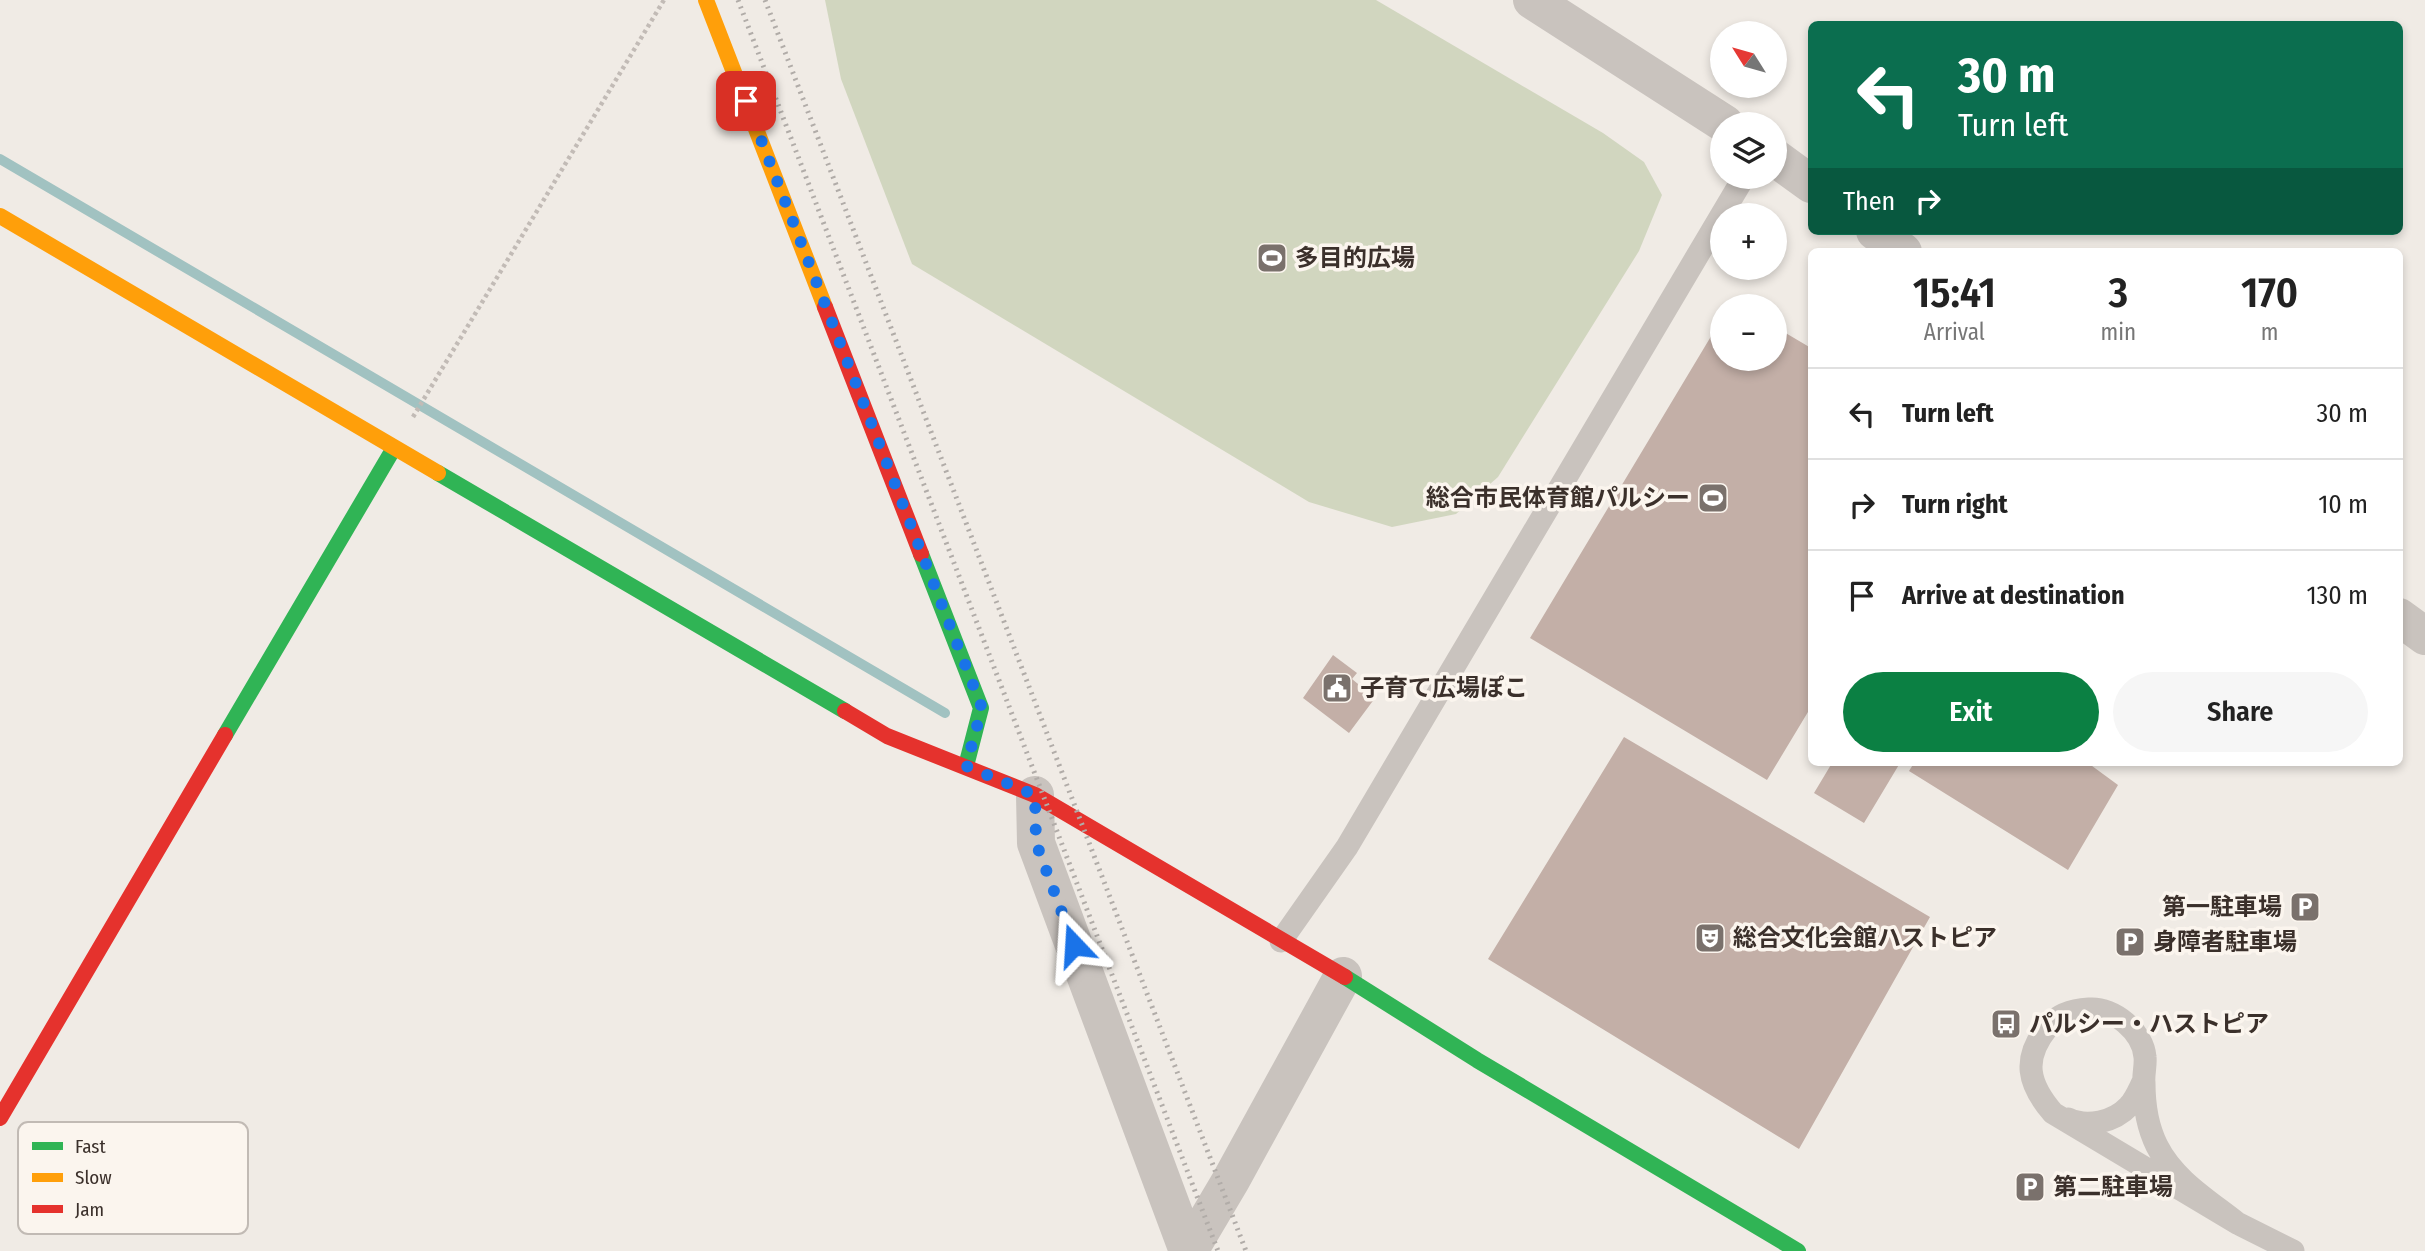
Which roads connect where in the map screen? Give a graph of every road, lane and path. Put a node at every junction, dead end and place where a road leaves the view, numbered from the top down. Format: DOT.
graph roads {
  1 [pos="664,0"];
  2 [pos="706,0"];
  3 [pos="1532,0"];
  4 [pos="1710,114"];
  5 [pos="1787,166"];
  6 [pos="1808,182"];
  7 [pos="1737,189"];
  8 [pos="0,216"];
  9 [pos="1880,235"];
  10 [pos="1898,248"];
  11 [pos="394,448"];
  12 [pos="2403,620"];
  13 [pos="2425,636"];
  14 [pos="966,766"];
  15 [pos="1035,795"];
  16 [pos="1281,941"];
  17 [pos="1343,976"];
  18 [pos="2143,1082"];
  19 [pos="2053,1113"];
  20 [pos="0,1118"];
  21 [pos="2237,1223"];
  22 [pos="1189,1251"];
  23 [pos="1798,1251"];
  24 [pos="2293,1251"];
  1 -- 11 [label="path"];
  2 -- 14 [label="street"];
  3 -- 4 [label="street"];
  5 -- 6 [label="street"];
  7 -- 16 [label="lane"];
  8 -- 11 [label="street"];
  9 -- 10 [label="street"];
  11 -- 14 [label="street"];
  11 -- 20 [label="street"];
  12 -- 13 [label="street"];
  14 -- 15 [label="street"];
  15 -- 16 [label="street"];
  15 -- 22 [label="street"];
  16 -- 17 [label="street"];
  17 -- 22 [label="street"];
  17 -- 23 [label="street"];
  18 -- 19 [label="lane"];
  18 -- 19 [label="lane"];
  18 -- 21 [label="lane"];
  19 -- 21 [label="lane"];
  21 -- 24 [label="lane"];
}
